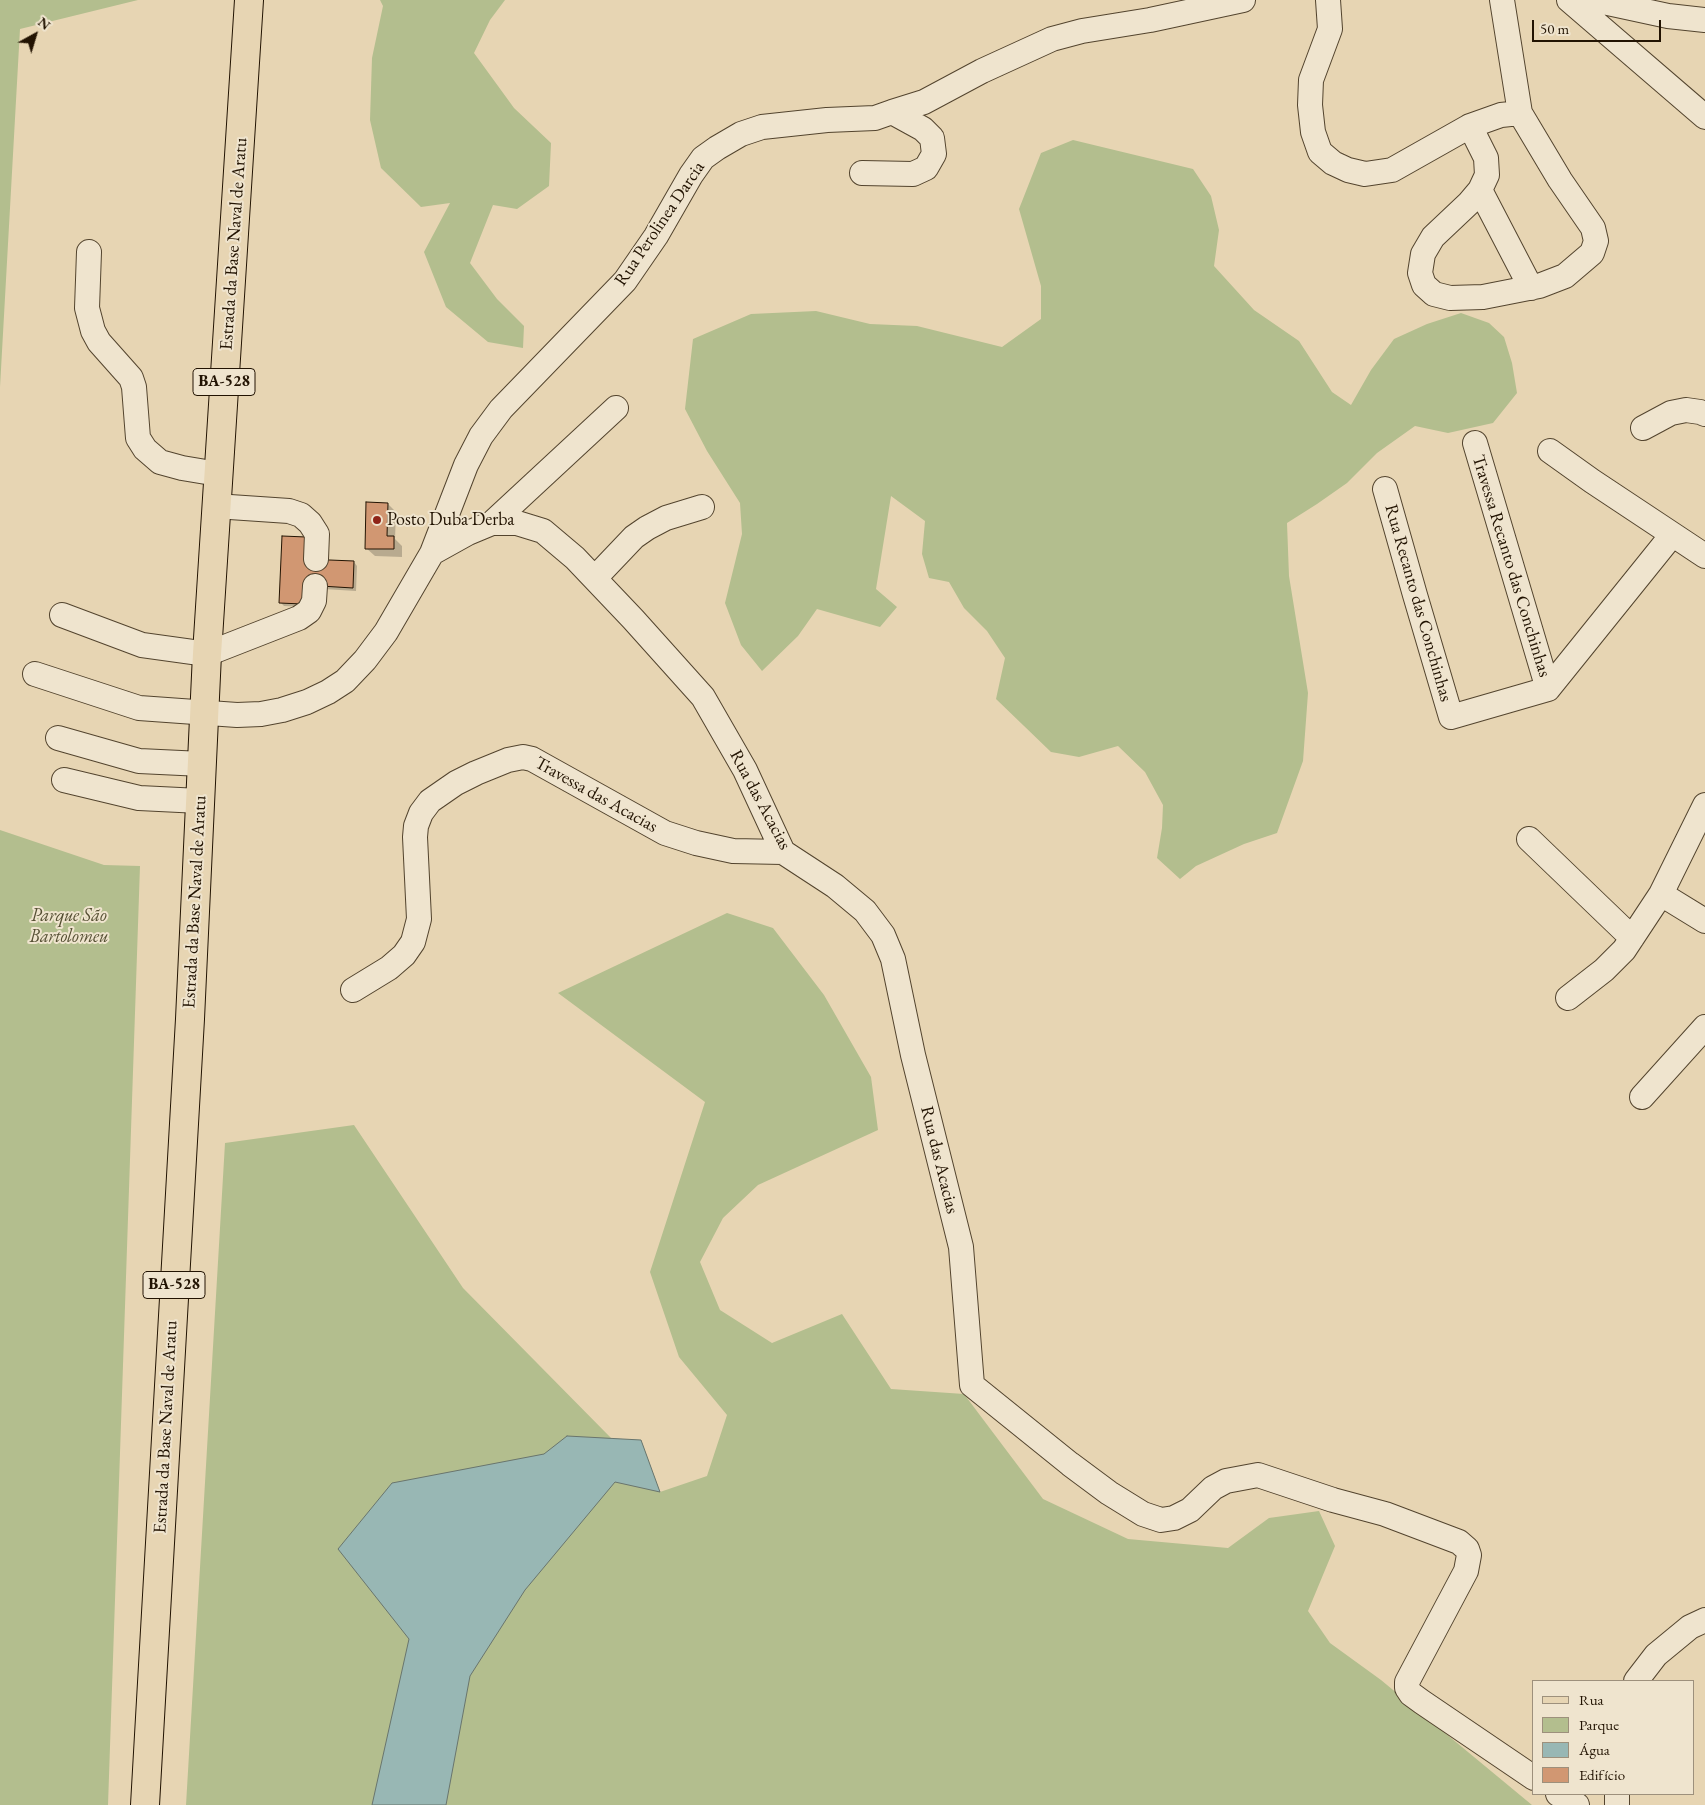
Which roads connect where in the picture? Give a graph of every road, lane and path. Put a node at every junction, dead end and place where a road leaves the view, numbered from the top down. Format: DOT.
graph roads {
  1 [pos="249,0"];
  2 [pos="1243,0"];
  3 [pos="1328,0"];
  4 [pos="1502,0"];
  5 [pos="1569,0"];
  6 [pos="1594,0"];
  7 [pos="1705,20"];
  8 [pos="892,112"];
  9 [pos="1520,113"];
  10 [pos="1705,117"];
  11 [pos="1470,126"];
  12 [pos="862,173"];
  13 [pos="1480,190"];
  14 [pos="89,252"];
  15 [pos="1531,288"];
  16 [pos="616,408"];
  17 [pos="1705,414"];
  18 [pos="1643,428"];
  19 [pos="1475,444"];
  20 [pos="1550,451"];
  21 [pos="218,474"];
  22 [pos="1386,489"];
  23 [pos="215,506"];
  24 [pos="702,507"];
  25 [pos="492,523"];
  26 [pos="1672,535"];
  27 [pos="432,553"];
  28 [pos="1705,556"];
  29 [pos="316,559"];
  30 [pos="595,578"];
  31 [pos="315,586"];
  32 [pos="62,615"];
  33 [pos="206,654"];
  34 [pos="35,674"];
  35 [pos="1548,690"];
  36 [pos="204,713"];
  37 [pos="58,738"];
  38 [pos="202,764"];
  39 [pos="64,780"];
  40 [pos="200,801"];
  41 [pos="1705,805"];
  42 [pos="1529,840"];
  43 [pos="783,852"];
  44 [pos="1661,894"];
  45 [pos="1705,921"];
  46 [pos="1632,938"];
  47 [pos="353,990"];
  48 [pos="1568,998"];
  49 [pos="1705,1027"];
  50 [pos="1642,1097"];
  51 [pos="1705,1620"];
  52 [pos="1637,1680"];
  53 [pos="1532,1777"];
  54 [pos="1560,1795"];
  55 [pos="145,1805"];
  56 [pos="1577,1805"];
  1 -- 21 [label="main road, Estrada da Base Naval de Aratu / BA-528"];
  2 -- 8 [label="street, Rua Perolinea Darcia"];
  3 -- 11 [label="street"];
  4 -- 9 [label="street"];
  5 -- 10 [label="street"];
  6 -- 7 [label="street"];
  8 -- 12 [label="street"];
  8 -- 27 [label="street, Rua Perolinea Darcia"];
  9 -- 11 [label="street"];
  9 -- 15 [label="street"];
  11 -- 13 [label="street"];
  13 -- 15 [label="street"];
  13 -- 15 [label="street"];
  14 -- 21 [label="street"];
  16 -- 25 [label="street"];
  17 -- 18 [label="street"];
  19 -- 35 [label="street, Travessa Recanto das Conchinhas"];
  20 -- 26 [label="street"];
  21 -- 23 [label="main road, Estrada da Base Naval de Aratu / BA-528"];
  22 -- 35 [label="street, Rua Recanto das Conchinhas"];
  23 -- 29 [label="street"];
  23 -- 33 [label="main road, Estrada da Base Naval de Aratu / BA-528"];
  24 -- 30 [label="street"];
  25 -- 27 [label="street, Rua das Acacias"];
  25 -- 30 [label="street, Rua das Acacias"];
  26 -- 28 [label="street"];
  26 -- 35 [label="street"];
  27 -- 36 [label="street, Rua Perolinea Darcia"];
  30 -- 43 [label="street, Rua das Acacias"];
  31 -- 33 [label="street"];
  32 -- 33 [label="street"];
  33 -- 36 [label="main road, Estrada da Base Naval de Aratu / BA-528"];
  34 -- 36 [label="street, Rua Perolinea Darcia"];
  36 -- 38 [label="main road, Estrada da Base Naval de Aratu / BA-528"];
  37 -- 38 [label="street"];
  38 -- 40 [label="main road, Estrada da Base Naval de Aratu / BA-528"];
  39 -- 40 [label="street"];
  40 -- 55 [label="main road, Estrada da Base Naval de Aratu / BA-528"];
  41 -- 44 [label="street"];
  42 -- 46 [label="street"];
  43 -- 47 [label="street, Travessa das Acacias"];
  43 -- 53 [label="street, Rua das Acacias"];
  44 -- 45 [label="street"];
  44 -- 46 [label="street"];
  46 -- 48 [label="street"];
  49 -- 50 [label="street"];
  51 -- 52 [label="street"];
  54 -- 56 [label="street"];
}
